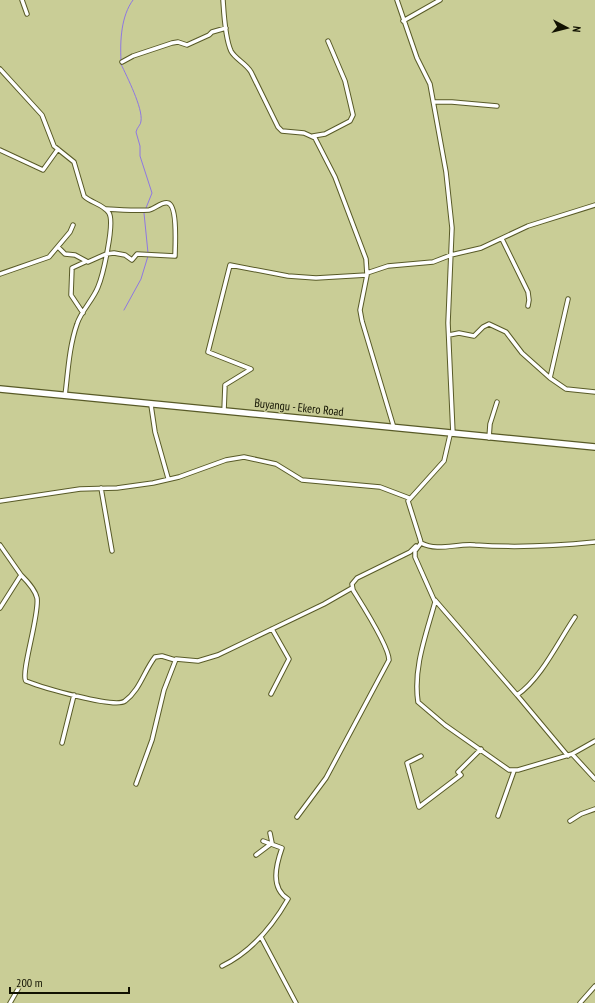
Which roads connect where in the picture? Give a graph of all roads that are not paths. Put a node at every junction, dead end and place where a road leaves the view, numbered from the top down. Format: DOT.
graph roads {
  1 [pos="22,0"];
  2 [pos="223,0"];
  3 [pos="397,0"];
  4 [pos="440,0"];
  5 [pos="27,14"];
  6 [pos="403,20"];
  7 [pos="226,28"];
  8 [pos="328,41"];
  9 [pos="122,62"];
  10 [pos="0,68"];
  11 [pos="434,102"];
  12 [pos="497,106"];
  13 [pos="312,136"];
  14 [pos="58,149"];
  15 [pos="0,150"];
  16 [pos="595,205"];
  17 [pos="105,209"];
  18 [pos="73,225"];
  19 [pos="502,239"];
  20 [pos="58,247"];
  21 [pos="106,254"];
  22 [pos="451,255"];
  23 [pos="85,262"];
  24 [pos="0,274"];
  25 [pos="367,274"];
  26 [pos="568,299"];
  27 [pos="528,306"];
  28 [pos="83,313"];
  29 [pos="448,335"];
  30 [pos="550,378"];
  31 [pos="0,389"];
  32 [pos="595,392"];
  33 [pos="65,396"];
  34 [pos="497,402"];
  35 [pos="151,405"];
  36 [pos="224,411"];
  37 [pos="394,428"];
  38 [pos="452,435"];
  39 [pos="489,438"];
  40 [pos="595,448"];
  41 [pos="168,478"];
  42 [pos="101,488"];
  43 [pos="409,498"];
  44 [pos="0,501"];
  45 [pos="595,542"];
  46 [pos="421,543"];
  47 [pos="0,545"];
  48 [pos="112,551"];
  49 [pos="21,575"];
  50 [pos="352,588"];
  51 [pos="435,600"];
  52 [pos="0,608"];
  53 [pos="575,617"];
  54 [pos="272,629"];
  55 [pos="175,660"];
  56 [pos="271,694"];
  57 [pos="74,695"];
  58 [pos="517,695"];
  59 [pos="595,741"];
  60 [pos="62,743"];
  61 [pos="481,749"];
  62 [pos="572,754"];
  63 [pos="421,756"];
  64 [pos="568,756"];
  65 [pos="514,771"];
  66 [pos="595,779"];
  67 [pos="136,784"];
  68 [pos="595,809"];
  69 [pos="498,816"];
  70 [pos="297,817"];
  71 [pos="570,821"];
  72 [pos="270,833"];
  73 [pos="262,841"];
  74 [pos="272,843"];
  75 [pos="256,855"];
  76 [pos="261,936"];
  77 [pos="222,966"];
  78 [pos="22,982"];
  79 [pos="595,986"];
  80 [pos="10,1003"];
  81 [pos="296,1003"];
  82 [pos="580,1003"];
  1 -- 5 [label="street"];
  2 -- 7 [label="street"];
  3 -- 6 [label="street"];
  4 -- 6 [label="street"];
  6 -- 11 [label="street"];
  7 -- 9 [label="street"];
  7 -- 13 [label="street"];
  8 -- 13 [label="street"];
  10 -- 14 [label="street"];
  11 -- 12 [label="street"];
  11 -- 22 [label="street"];
  13 -- 25 [label="street"];
  14 -- 15 [label="street"];
  14 -- 17 [label="street"];
  16 -- 19 [label="street"];
  17 -- 21 [label="street"];
  17 -- 21 [label="street"];
  18 -- 20 [label="street"];
  19 -- 22 [label="street"];
  19 -- 27 [label="street"];
  20 -- 23 [label="street"];
  20 -- 24 [label="street"];
  21 -- 23 [label="street"];
  21 -- 28 [label="street"];
  22 -- 25 [label="street"];
  22 -- 29 [label="street"];
  23 -- 28 [label="street"];
  25 -- 36 [label="street"];
  25 -- 37 [label="street"];
  26 -- 30 [label="street"];
  28 -- 33 [label="street"];
  29 -- 30 [label="street"];
  29 -- 38 [label="street"];
  30 -- 32 [label="street"];
  31 -- 33 [label="main road, Buyangu - Ekero Road"];
  33 -- 35 [label="main road, Buyangu - Ekero Road"];
  34 -- 39 [label="street"];
  35 -- 36 [label="main road, Buyangu - Ekero Road"];
  35 -- 41 [label="street"];
  36 -- 37 [label="main road, Buyangu - Ekero Road"];
  37 -- 38 [label="main road, Buyangu - Ekero Road"];
  38 -- 39 [label="main road, Buyangu - Ekero Road"];
  38 -- 43 [label="street"];
  39 -- 40 [label="main road, Buyangu - Ekero Road"];
  41 -- 42 [label="street"];
  41 -- 43 [label="street"];
  42 -- 44 [label="street"];
  42 -- 48 [label="street"];
  43 -- 46 [label="street"];
  45 -- 46 [label="street"];
  46 -- 50 [label="street"];
  46 -- 51 [label="street"];
  47 -- 49 [label="street"];
  49 -- 52 [label="street"];
  49 -- 57 [label="street"];
  50 -- 54 [label="street"];
  50 -- 70 [label="street"];
  51 -- 58 [label="street"];
  51 -- 61 [label="street"];
  53 -- 58 [label="street"];
  54 -- 55 [label="street"];
  54 -- 56 [label="street"];
  55 -- 57 [label="street"];
  55 -- 67 [label="street"];
  57 -- 60 [label="street"];
  58 -- 64 [label="street"];
  59 -- 62 [label="street"];
  61 -- 63 [label="street"];
  61 -- 65 [label="street"];
  62 -- 64 [label="street"];
  62 -- 66 [label="street"];
  64 -- 65 [label="street"];
  65 -- 69 [label="street"];
  68 -- 71 [label="street"];
  72 -- 74 [label="street"];
  73 -- 74 [label="street"];
  74 -- 75 [label="street"];
  74 -- 76 [label="street"];
  76 -- 77 [label="street"];
  76 -- 81 [label="street"];
  78 -- 80 [label="street"];
  79 -- 82 [label="street"];
}
